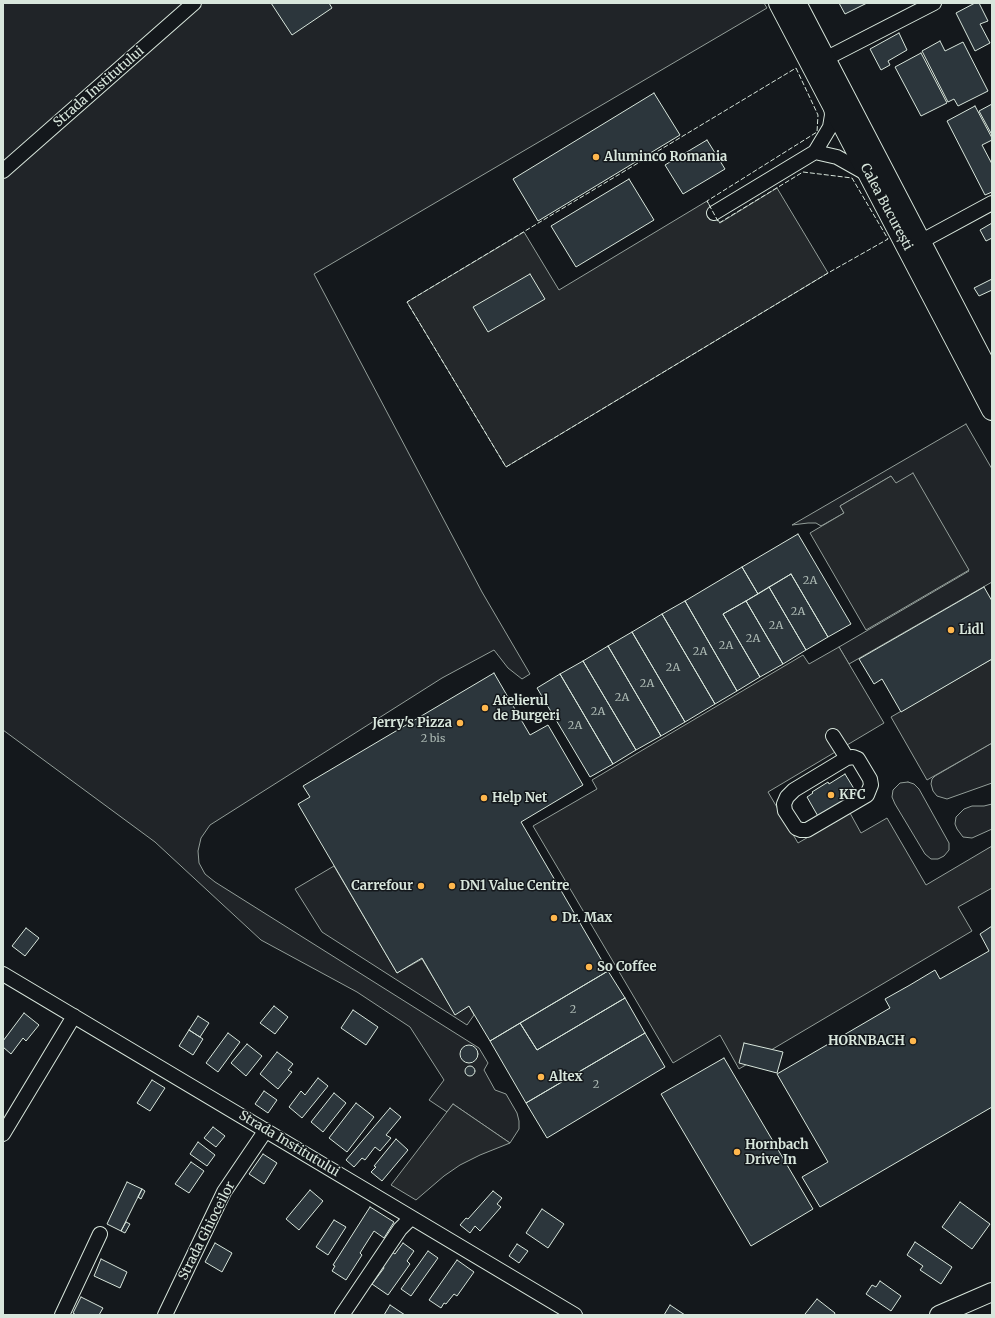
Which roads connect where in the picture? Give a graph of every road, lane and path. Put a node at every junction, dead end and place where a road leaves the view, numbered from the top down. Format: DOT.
graph roads {
  1 [pos="194,3"];
  2 [pos="779,3"];
  3 [pos="796,3"];
  4 [pos="934,3"];
  5 [pos="825,59"];
  6 [pos="830,102"];
  7 [pos="815,152"];
  8 [pos="3,171"];
  9 [pos="869,175"];
  10 [pos="992,203"];
  11 [pos="714,213"];
  12 [pos="920,242"];
  13 [pos="992,378"];
  14 [pos="992,410"];
  15 [pos="833,736"];
  16 [pos="847,758"];
  17 [pos="3,974"];
  18 [pos="74,1016"];
  19 [pos="266,1130"];
  20 [pos="3,1134"];
  21 [pos="411,1218"];
  22 [pos="100,1234"];
  23 [pos="992,1292"];
  24 [pos="62,1315"];
  25 [pos="165,1315"];
  26 [pos="342,1315"];
  27 [pos="575,1315"];
  28 [pos="939,1315"];
  1 -- 8 [label="street, Strada Institutului"];
  2 -- 6 [label="highway, Calea București"];
  3 -- 5 [label="highway, Calea București"];
  4 -- 5 [label="street"];
  5 -- 12 [label="highway, Calea București"];
  6 -- 7 [label="street"];
  6 -- 9 [label="highway, Calea București"];
  7 -- 9 [label="street"];
  7 -- 11 [label="street"];
  9 -- 14 [label="highway, Calea București"];
  10 -- 12 [label="street"];
  12 -- 13 [label="highway, Calea București"];
  15 -- 16 [label="street"];
  16 -- 16 [label="street"];
  17 -- 18 [label="street, Strada Institutului"];
  18 -- 19 [label="street, Strada Institutului"];
  18 -- 20 [label="street"];
  19 -- 21 [label="street, Strada Institutului"];
  19 -- 25 [label="street, Strada Ghioceilor"];
  21 -- 26 [label="street"];
  21 -- 27 [label="street, Strada Institutului"];
  22 -- 24 [label="street"];
  23 -- 28 [label="main road"];
}
